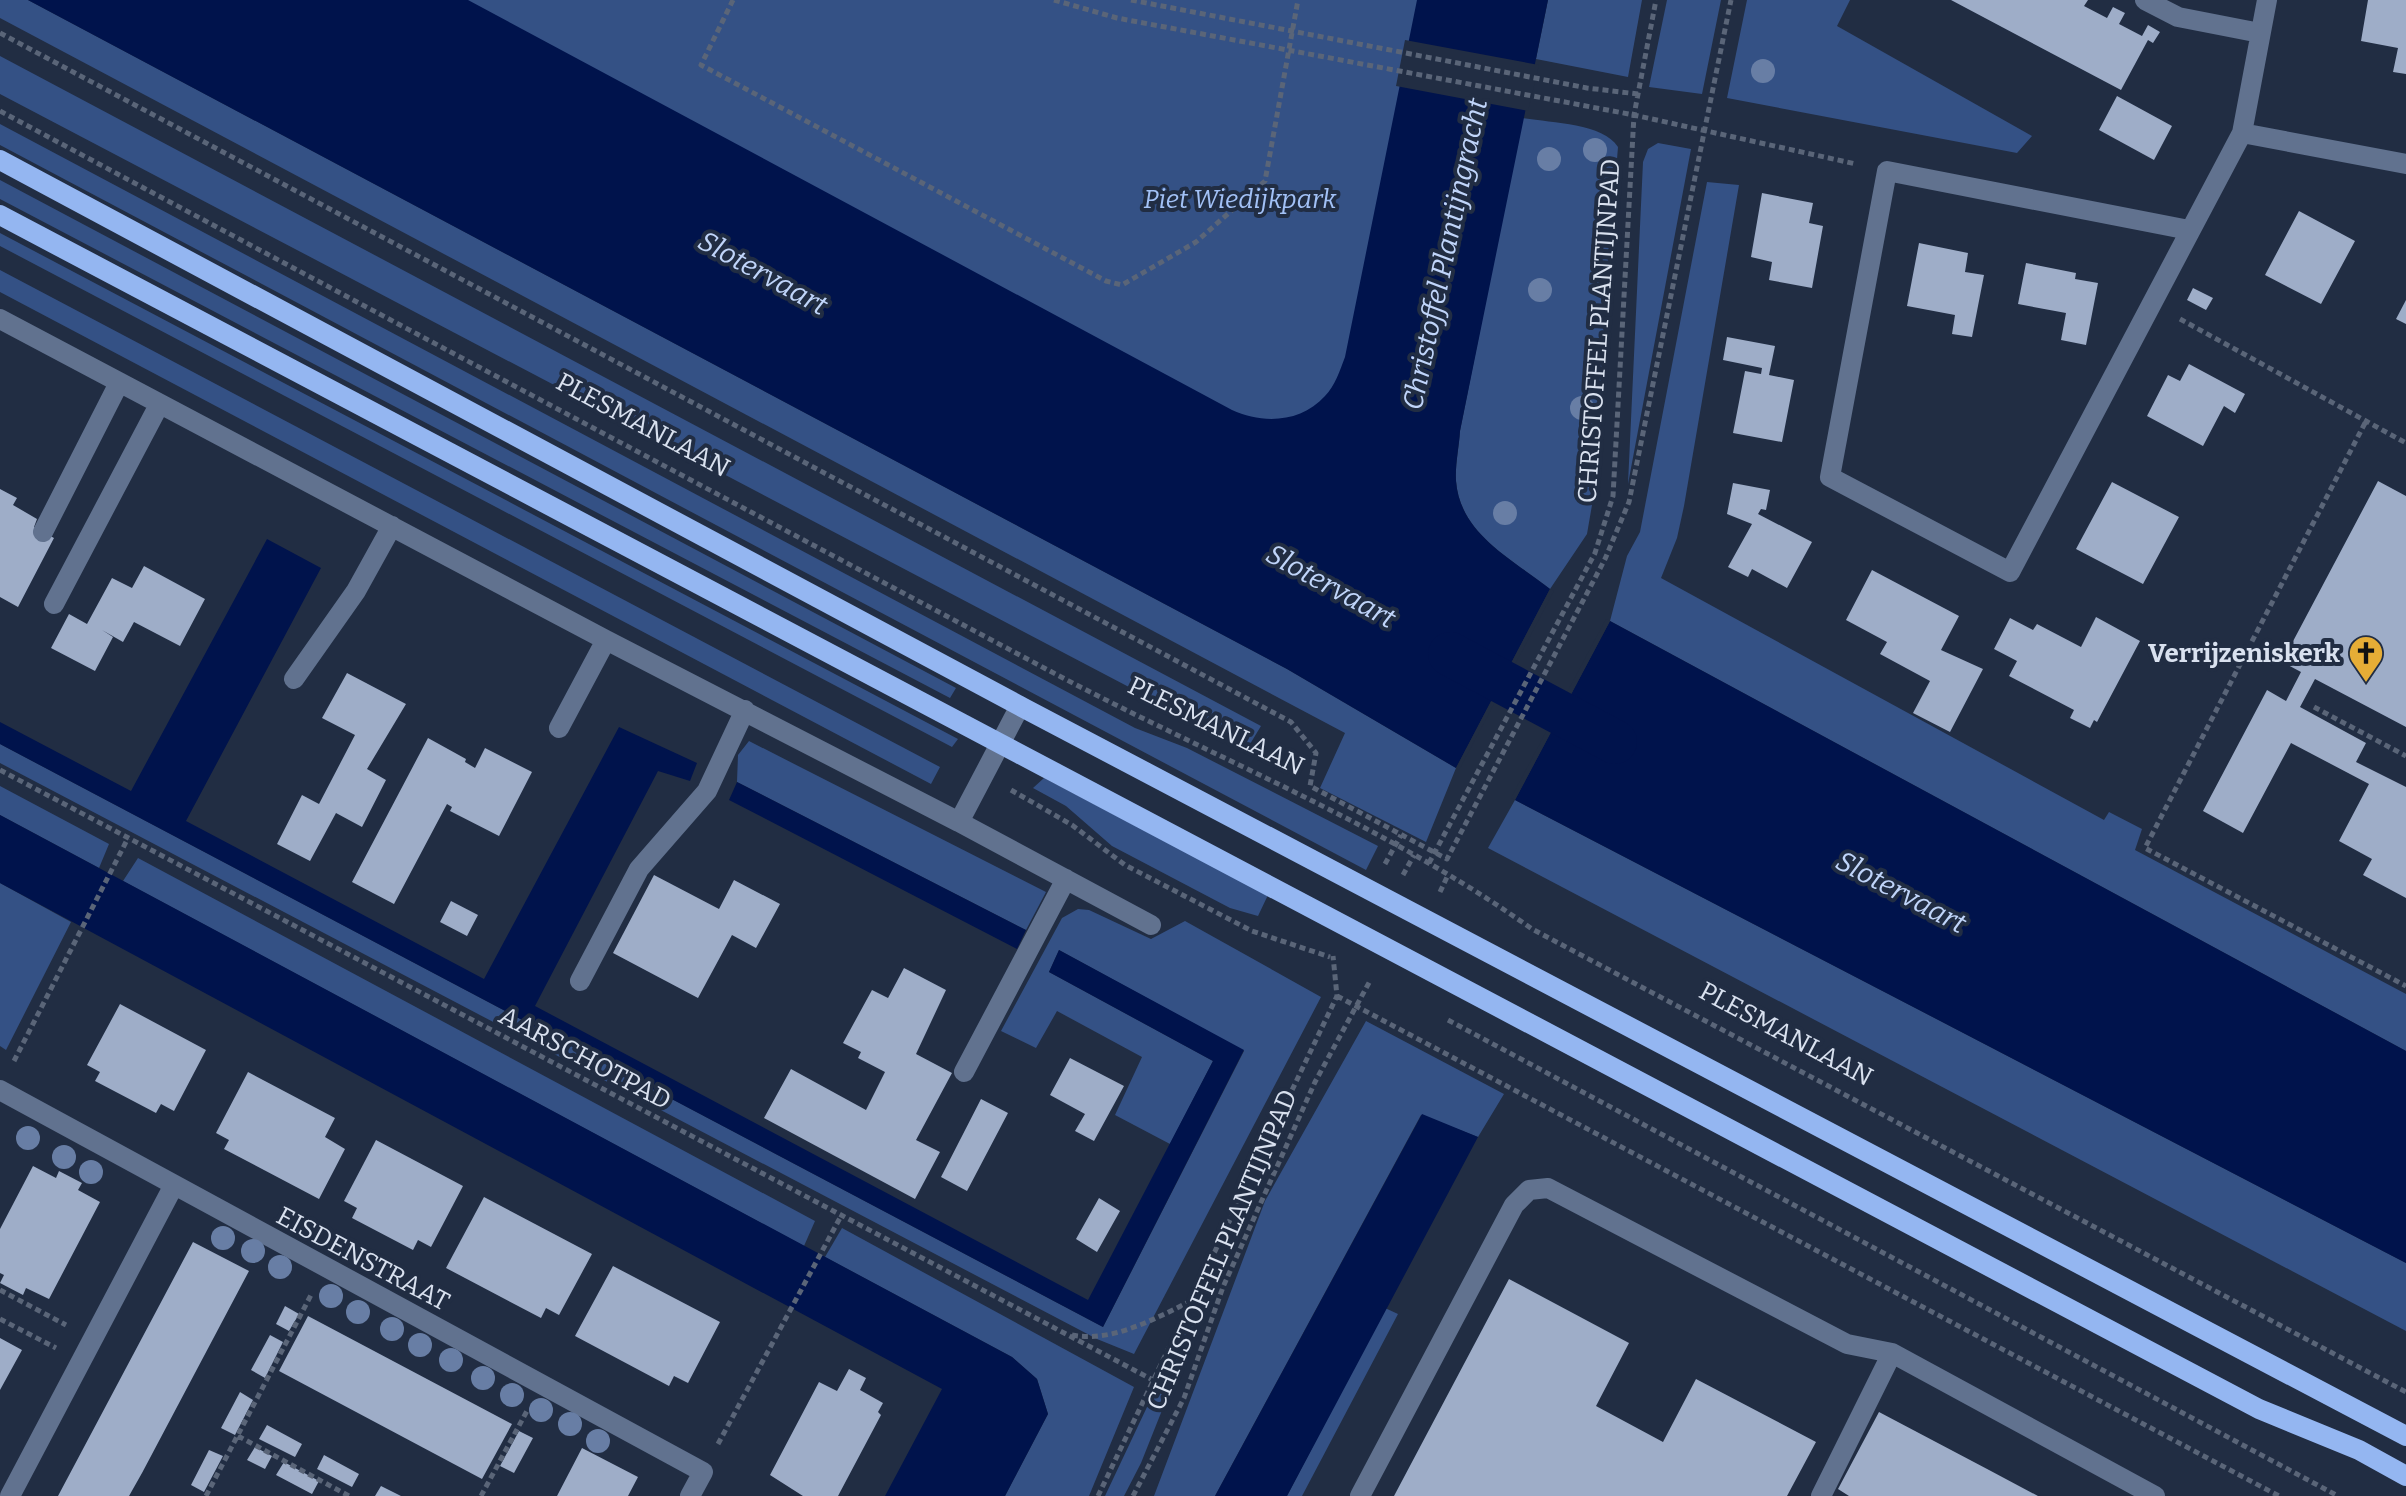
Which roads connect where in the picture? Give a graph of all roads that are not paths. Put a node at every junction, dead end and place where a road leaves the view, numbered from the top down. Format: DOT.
graph roads {
  1 [pos="2145,0"];
  2 [pos="2267,0"];
  3 [pos="2260,33"];
  4 [pos="2242,133"];
  5 [pos="0,160"];
  6 [pos="2406,164"];
  7 [pos="0,215"];
  8 [pos="2189,230"];
  9 [pos="0,319"];
  10 [pos="119,383"];
  11 [pos="159,405"];
  12 [pos="392,526"];
  13 [pos="43,532"];
  14 [pos="54,604"];
  15 [pos="606,640"];
  16 [pos="294,679"];
  17 [pos="1020,706"];
  18 [pos="745,710"];
  19 [pos="559,728"];
  20 [pos="1000,743"];
  21 [pos="959,822"];
  22 [pos="1066,879"];
  23 [pos="1151,925"];
  24 [pos="580,981"];
  25 [pos="964,1072"];
  26 [pos="0,1090"];
  27 [pos="174,1185"];
  28 [pos="1892,1353"];
  29 [pos="2406,1436"];
  30 [pos="2406,1476"];
  31 [pos="10,1496"];
  32 [pos="690,1496"];
  33 [pos="1360,1496"];
  34 [pos="1821,1496"];
  35 [pos="2155,1496"];
  1 -- 3 [label="street"];
  2 -- 3 [label="street"];
  3 -- 4 [label="street"];
  4 -- 6 [label="street"];
  4 -- 8 [label="street"];
  5 -- 17 [label="main road"];
  7 -- 20 [label="main road"];
  8 -- 8 [label="street"];
  9 -- 10 [label="street"];
  10 -- 11 [label="street"];
  10 -- 13 [label="street"];
  11 -- 12 [label="street"];
  11 -- 14 [label="street"];
  12 -- 15 [label="street"];
  12 -- 16 [label="street"];
  15 -- 18 [label="street"];
  15 -- 19 [label="street"];
  17 -- 20 [label="street"];
  17 -- 29 [label="main road"];
  18 -- 21 [label="street"];
  18 -- 24 [label="street"];
  20 -- 21 [label="street"];
  20 -- 30 [label="main road"];
  21 -- 22 [label="street"];
  22 -- 23 [label="street"];
  22 -- 25 [label="street"];
  26 -- 27 [label="street, EISDENSTRAAT"];
  27 -- 31 [label="street"];
  27 -- 32 [label="street, EISDENSTRAAT"];
  28 -- 33 [label="street"];
  28 -- 34 [label="street"];
  28 -- 35 [label="street"];
}
